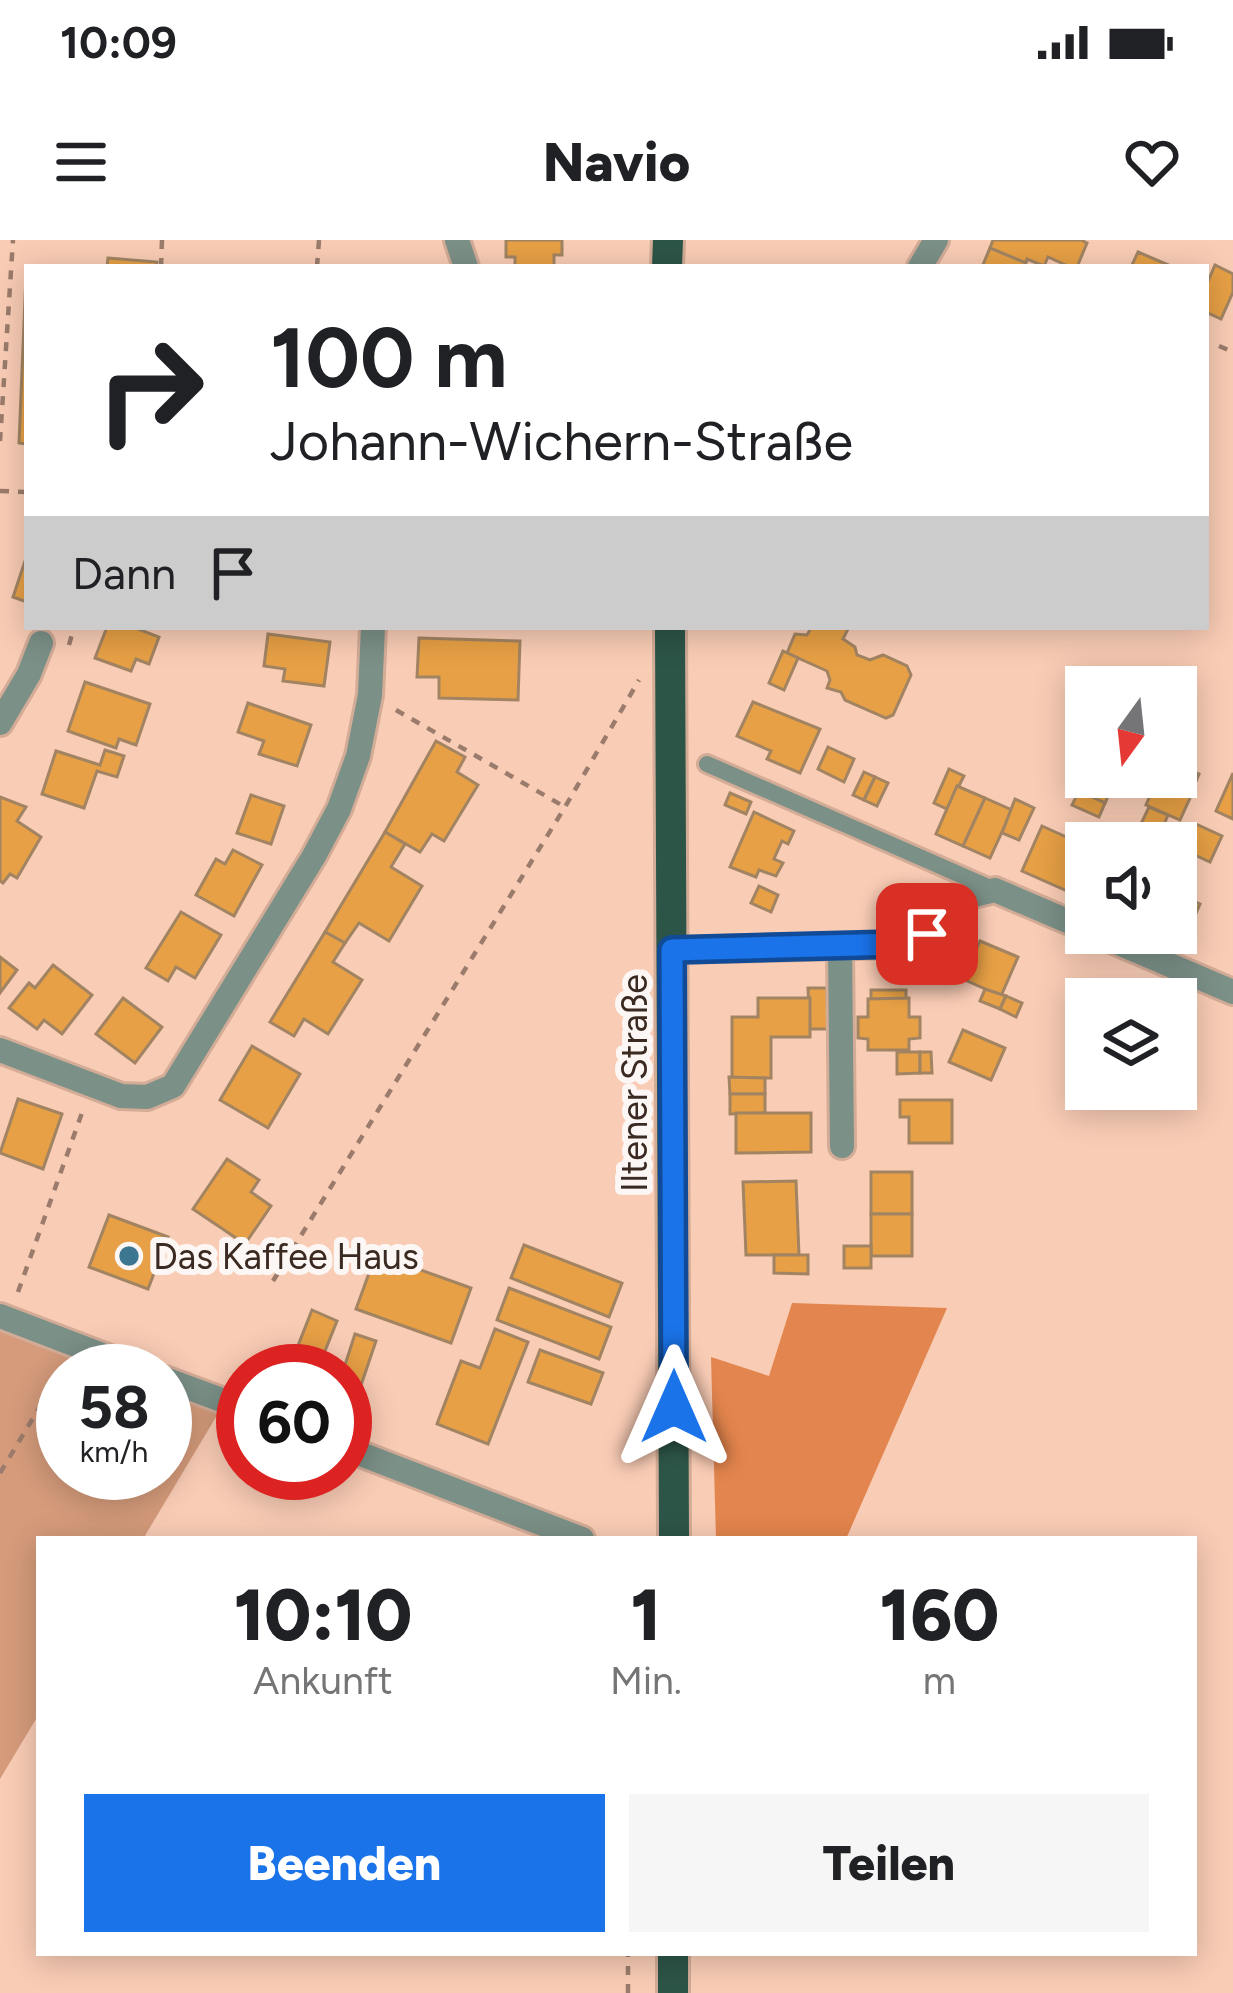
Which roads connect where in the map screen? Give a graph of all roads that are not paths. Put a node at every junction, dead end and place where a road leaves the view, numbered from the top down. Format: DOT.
graph roads {
  1 [pos="374,630"];
  2 [pos="670,630"];
  3 [pos="41,643"];
  4 [pos="0,723"];
  5 [pos="706,764"];
  6 [pos="995,890"];
  7 [pos="1065,920"];
  8 [pos="840,946"];
  9 [pos="672,950"];
  10 [pos="1144,954"];
  11 [pos="1233,992"];
  12 [pos="0,1050"];
  13 [pos="842,1146"];
  14 [pos="4,1318"];
  15 [pos="71,1344"];
  16 [pos="372,1458"];
  17 [pos="574,1536"];
  18 [pos="674,1536"];
  19 [pos="673,1956"];
  20 [pos="673,1993"];
  1 -- 12 [label="street"];
  2 -- 9 [label="main road, Iltener Straße"];
  3 -- 4 [label="street"];
  5 -- 6 [label="lane"];
  6 -- 7 [label="street"];
  6 -- 8 [label="street"];
  8 -- 9 [label="street"];
  8 -- 13 [label="street"];
  9 -- 18 [label="main road, Iltener Straße"];
  10 -- 11 [label="street"];
  14 -- 15 [label="street"];
  16 -- 17 [label="street"];
  19 -- 20 [label="main road"];
}
